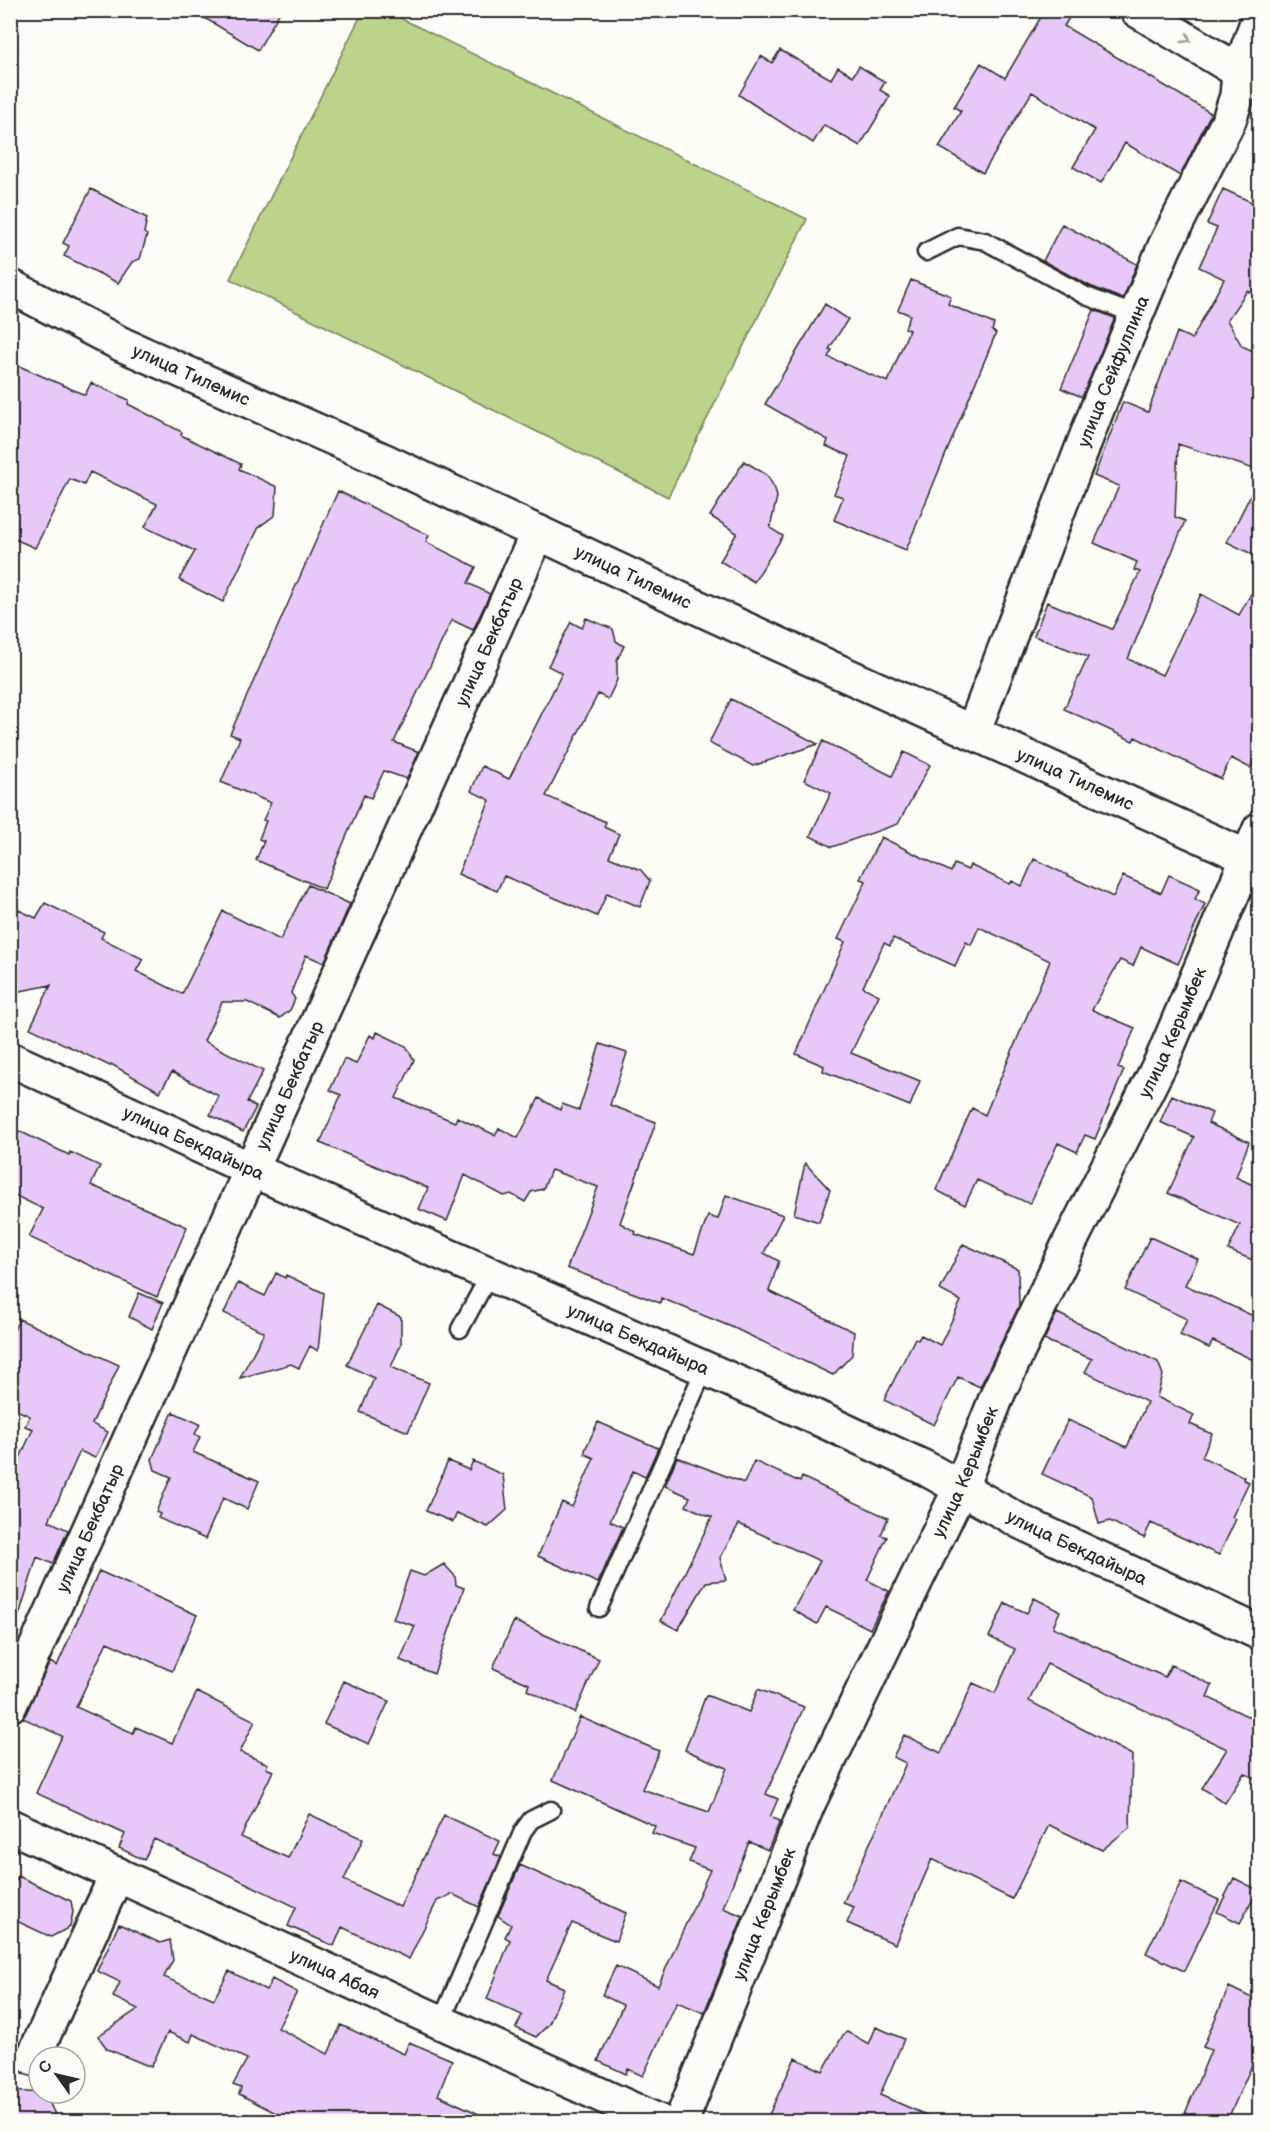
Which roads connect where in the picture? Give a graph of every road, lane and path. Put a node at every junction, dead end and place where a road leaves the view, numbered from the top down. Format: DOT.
graph roads {
  1 [pos="1137,10"];
  2 [pos="1260,14"];
  3 [pos="1249,78"];
  4 [pos="926,252"];
  5 [pos="10,286"];
  6 [pos="1136,315"];
  7 [pos="538,532"];
  8 [pos="973,732"];
  9 [pos="1255,850"];
  10 [pos="10,1059"];
  11 [pos="250,1169"];
  12 [pos="490,1274"];
  13 [pos="460,1329"];
  14 [pos="704,1370"];
  15 [pos="961,1486"];
  16 [pos="599,1608"];
  17 [pos="1260,1633"];
  18 [pos="10,1705"];
  19 [pos="551,1809"];
  20 [pos="10,1826"];
  21 [pos="117,1874"];
  22 [pos="441,2022"];
  23 [pos="39,2045"];
  24 [pos="660,2121"];
  25 [pos="681,2121"];
  1 -- 3 [label="street, one-way"];
  2 -- 3 [label="street, улица Сейфуллина"];
  3 -- 6 [label="street, улица Сейфуллина"];
  4 -- 6 [label="lane"];
  5 -- 7 [label="street, улица Тилемис"];
  6 -- 8 [label="street, улица Сейфуллина"];
  7 -- 8 [label="street, улица Тилемис"];
  7 -- 11 [label="street, улица Бекбатыр"];
  8 -- 9 [label="street, улица Тилемис"];
  9 -- 15 [label="street, улица Керымбек"];
  10 -- 11 [label="street, улица Бекдайыра"];
  11 -- 12 [label="street, улица Бекдайыра"];
  11 -- 18 [label="street, улица Бекбатыр"];
  12 -- 13 [label="lane"];
  12 -- 14 [label="street, улица Бекдайыра"];
  14 -- 15 [label="street, улица Бекдайыра"];
  14 -- 16 [label="lane"];
  15 -- 17 [label="street, улица Бекдайыра"];
  15 -- 25 [label="street, улица Керымбек"];
  19 -- 22 [label="lane"];
  20 -- 21 [label="street, улица Абая"];
  21 -- 22 [label="street, улица Абая"];
  21 -- 23 [label="street"];
  22 -- 24 [label="street, улица Абая"];
}
